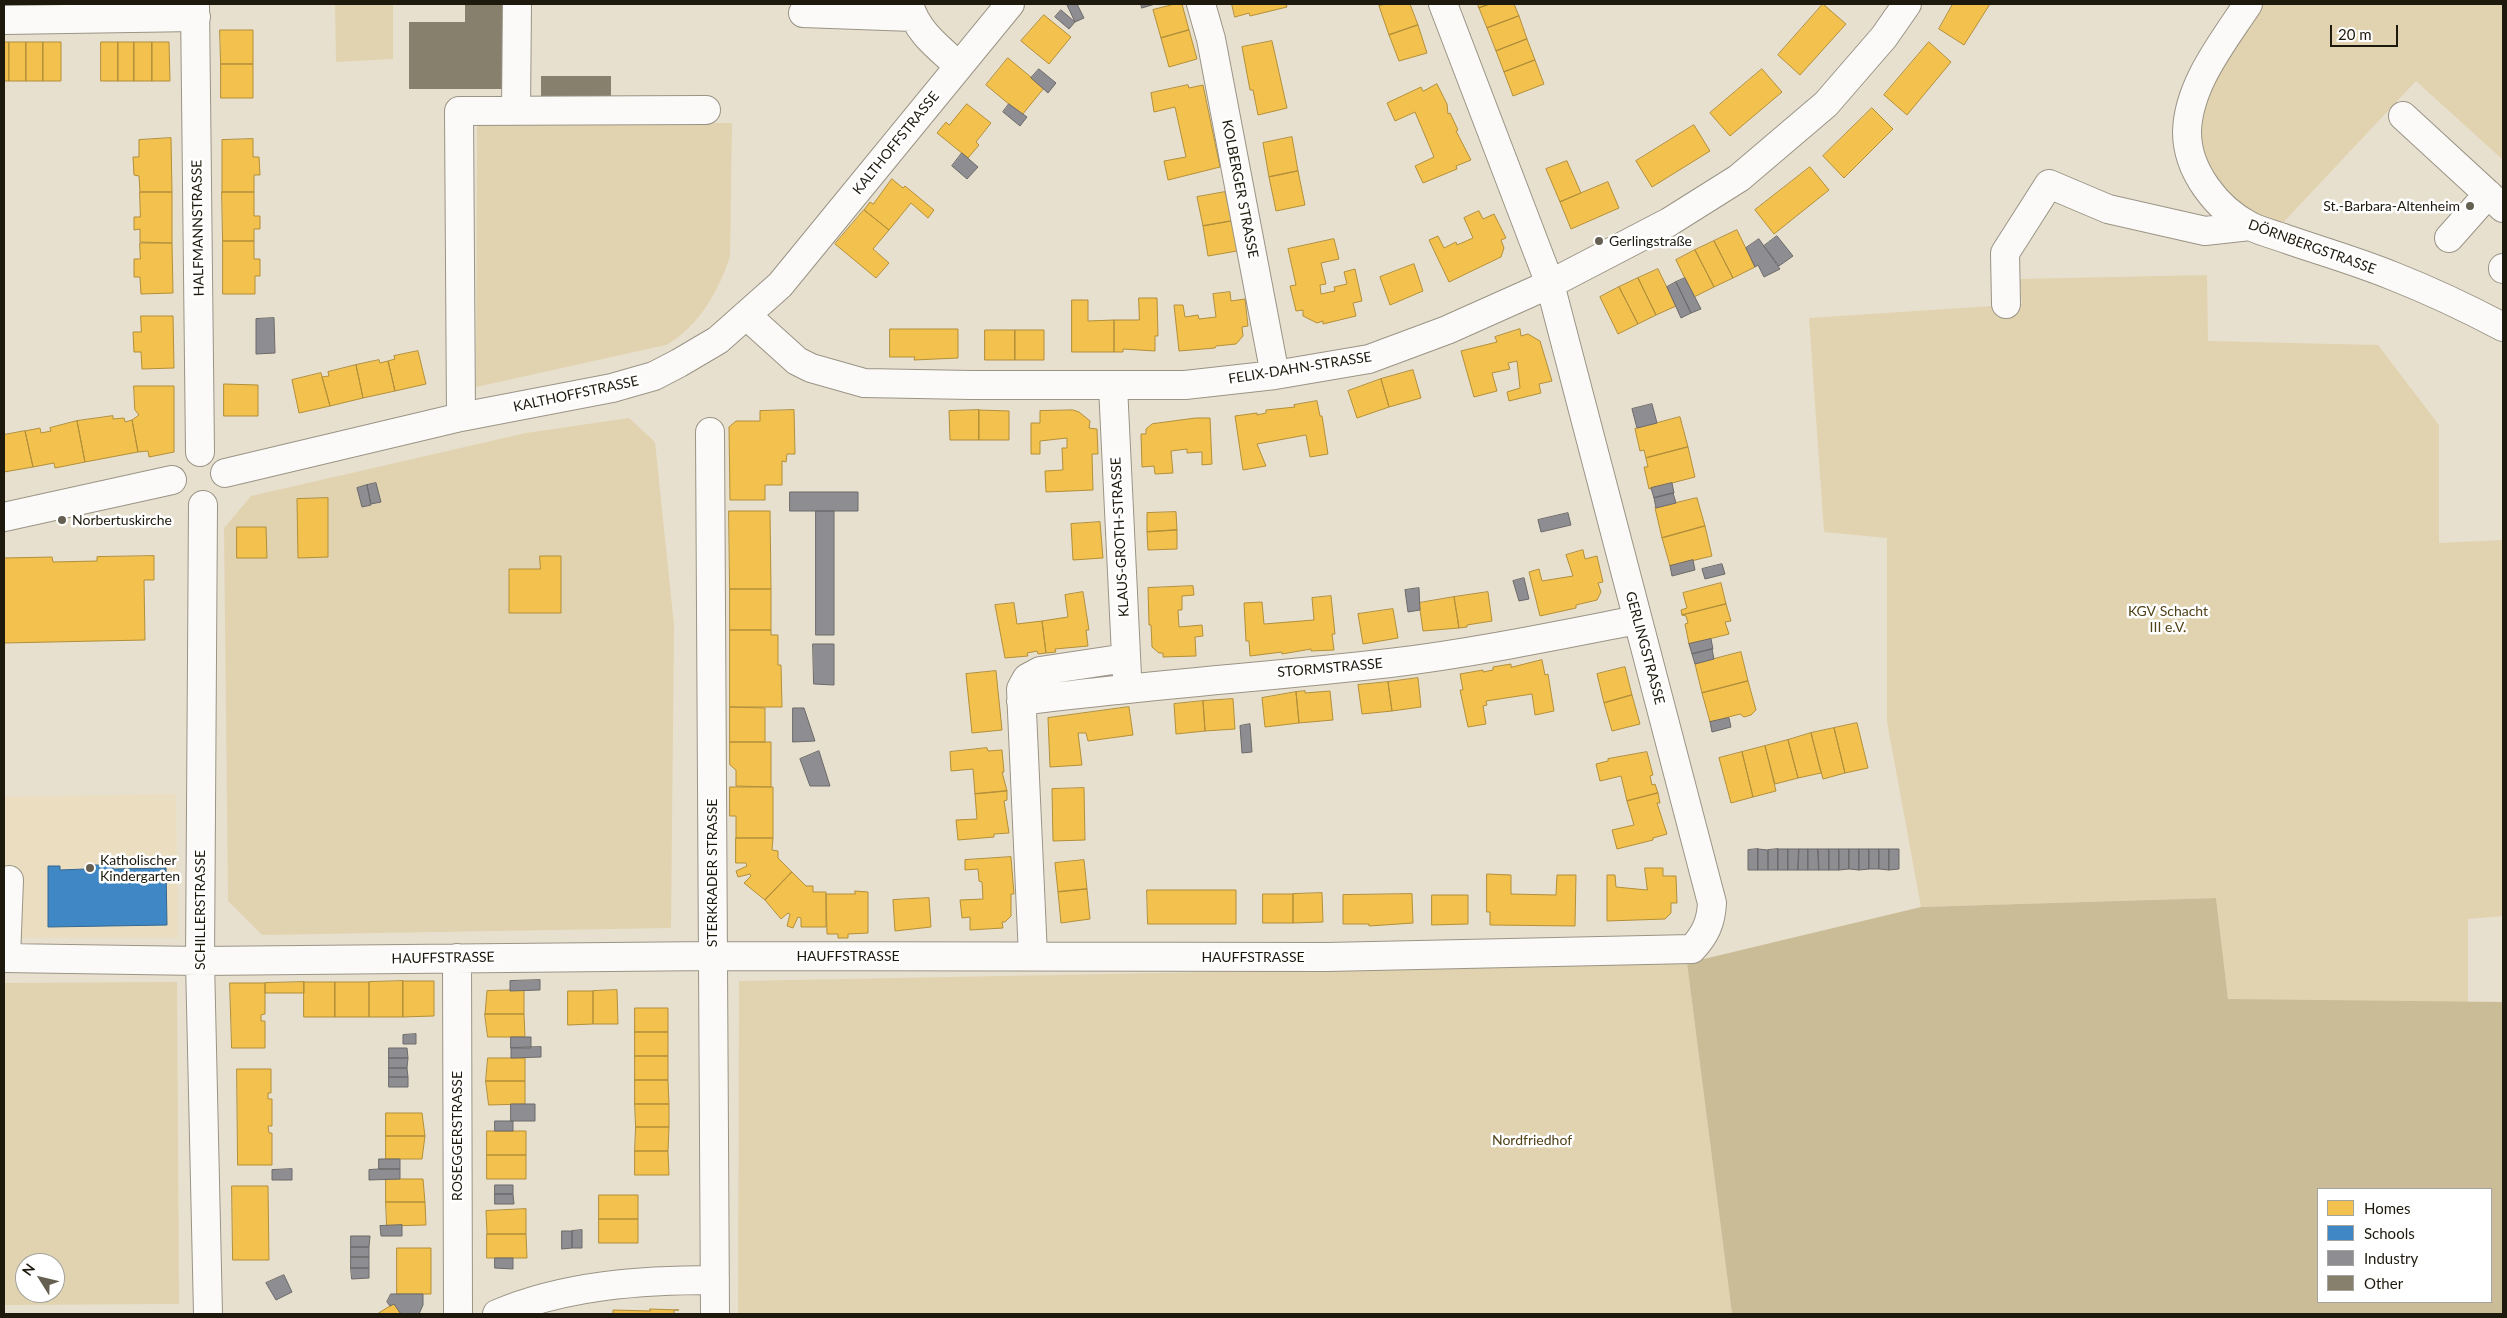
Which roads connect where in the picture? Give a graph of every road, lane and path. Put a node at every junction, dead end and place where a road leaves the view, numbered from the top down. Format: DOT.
graph roads {
  1 [pos="517,4"];
  2 [pos="1010,4"];
  3 [pos="1201,4"];
  4 [pos="1443,4"];
  5 [pos="1907,4"];
  6 [pos="2248,4"];
  7 [pos="911,10"];
  8 [pos="74,11"];
  9 [pos="196,11"];
  10 [pos="803,13"];
  11 [pos="4,20"];
  12 [pos="959,66"];
  13 [pos="516,110"];
  14 [pos="706,110"];
  15 [pos="2403,116"];
  16 [pos="2496,201"];
  17 [pos="2250,226"];
  18 [pos="2449,238"];
  19 [pos="1550,284"];
  20 [pos="2006,304"];
  21 [pos="746,315"];
  22 [pos="2503,327"];
  23 [pos="1275,375"];
  24 [pos="1113,386"];
  25 [pos="461,417"];
  26 [pos="710,432"];
  27 [pos="200,452"];
  28 [pos="226,473"];
  29 [pos="172,480"];
  30 [pos="203,505"];
  31 [pos="4,517"];
  32 [pos="1637,620"];
  33 [pos="1126,658"];
  34 [pos="1127,687"];
  35 [pos="1021,701"];
  36 [pos="9,880"];
  37 [pos="1692,949"];
  38 [pos="713,956"];
  39 [pos="1033,956"];
  40 [pos="5,958"];
  41 [pos="456,958"];
  42 [pos="200,961"];
  43 [pos="715,1280"];
  44 [pos="208,1314"];
  45 [pos="458,1314"];
  46 [pos="497,1314"];
  47 [pos="716,1314"];
  1 -- 13 [label="street"];
  2 -- 12 [label="street, KALTHOFFSTRASSE"];
  3 -- 23 [label="street, KOLBERGER STRASSE"];
  4 -- 19 [label="street, GERLINGSTRASSE"];
  5 -- 19 [label="street, FELIX-DAHN-STRASSE"];
  6 -- 17 [label="street, DÖRNBERGSTRASSE"];
  7 -- 10 [label="street"];
  7 -- 12 [label="street"];
  8 -- 9 [label="street"];
  8 -- 11 [label="street"];
  9 -- 27 [label="street, HALFMANNSTRASSE"];
  12 -- 21 [label="street, KALTHOFFSTRASSE"];
  13 -- 14 [label="street"];
  13 -- 25 [label="street"];
  15 -- 16 [label="street"];
  16 -- 18 [label="street"];
  17 -- 20 [label="street"];
  17 -- 22 [label="street, DÖRNBERGSTRASSE"];
  19 -- 23 [label="street, FELIX-DAHN-STRASSE"];
  19 -- 32 [label="street, GERLINGSTRASSE"];
  21 -- 24 [label="street, FELIX-DAHN-STRASSE"];
  21 -- 25 [label="street, KALTHOFFSTRASSE"];
  23 -- 24 [label="street, FELIX-DAHN-STRASSE"];
  24 -- 33 [label="street, KLAUS-GROTH-STRASSE"];
  25 -- 28 [label="street, KALTHOFFSTRASSE"];
  26 -- 38 [label="street, STERKRADER STRASSE"];
  27 -- 28 [label="street"];
  27 -- 29 [label="street"];
  28 -- 30 [label="street"];
  29 -- 30 [label="street"];
  29 -- 31 [label="street"];
  30 -- 42 [label="street, SCHILLERSTRASSE"];
  32 -- 34 [label="street, STORMSTRASSE"];
  32 -- 37 [label="street, GERLINGSTRASSE"];
  33 -- 34 [label="street, KLAUS-GROTH-STRASSE"];
  33 -- 35 [label="street"];
  34 -- 35 [label="street, STORMSTRASSE"];
  35 -- 39 [label="street"];
  36 -- 40 [label="street"];
  37 -- 39 [label="street, HAUFFSTRASSE"];
  38 -- 39 [label="street, HAUFFSTRASSE"];
  38 -- 41 [label="street, HAUFFSTRASSE"];
  38 -- 43 [label="street, STERKRADER STRASSE"];
  40 -- 42 [label="street, HAUFFSTRASSE"];
  41 -- 42 [label="street, HAUFFSTRASSE"];
  41 -- 45 [label="street, ROSEGGERSTRASSE"];
  42 -- 44 [label="street, SCHILLERSTRASSE"];
  43 -- 46 [label="street"];
  43 -- 47 [label="street, STERKRADER STRASSE"];
}
